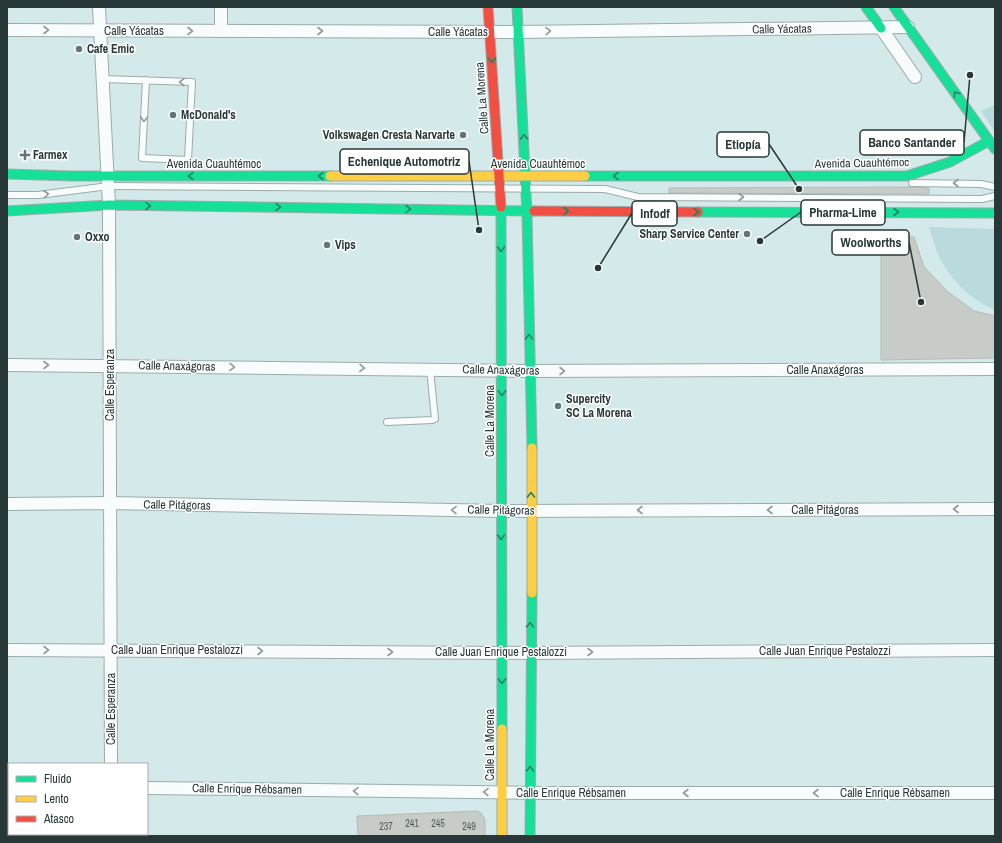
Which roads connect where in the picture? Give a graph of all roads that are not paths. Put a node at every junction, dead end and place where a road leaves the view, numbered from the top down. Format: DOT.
graph roads {
  1 [pos="99,7"];
  2 [pos="221,7"];
  3 [pos="488,7"];
  4 [pos="517,7"];
  5 [pos="866,7"];
  6 [pos="894,7"];
  7 [pos="908,27"];
  8 [pos="881,28"];
  9 [pos="7,30"];
  10 [pos="101,31"];
  11 [pos="221,31"];
  12 [pos="490,32"];
  13 [pos="519,32"];
  14 [pos="915,77"];
  15 [pos="104,79"];
  16 [pos="146,80"];
  17 [pos="992,145"];
  18 [pos="7,174"];
  19 [pos="500,176"];
  20 [pos="526,176"];
  21 [pos="7,180"];
  22 [pos="109,181"];
  23 [pos="632,183"];
  24 [pos="618,186"];
  25 [pos="995,187"];
  26 [pos="500,189"];
  27 [pos="526,189"];
  28 [pos="605,189"];
  29 [pos="7,195"];
  30 [pos="995,196"];
  31 [pos="110,205"];
  32 [pos="7,210"];
  33 [pos="501,210"];
  34 [pos="527,211"];
  35 [pos="995,213"];
  36 [pos="7,365"];
  37 [pos="110,365"];
  38 [pos="430,369"];
  39 [pos="995,369"];
  40 [pos="502,370"];
  41 [pos="530,371"];
  42 [pos="387,422"];
  43 [pos="7,504"];
  44 [pos="110,504"];
  45 [pos="995,509"];
  46 [pos="501,511"];
  47 [pos="531,511"];
  48 [pos="110,649"];
  49 [pos="7,650"];
  50 [pos="995,650"];
  51 [pos="502,653"];
  52 [pos="530,653"];
  53 [pos="111,763"];
  54 [pos="148,788"];
  55 [pos="503,792"];
  56 [pos="530,793"];
  57 [pos="995,793"];
  58 [pos="502,836"];
  59 [pos="530,836"];
  1 -- 10 [label="street, Calle Esperanza"];
  2 -- 11 [label="street"];
  3 -- 12 [label="main road, Calle La Morena"];
  4 -- 13 [label="main road"];
  5 -- 8 [label="main road"];
  6 -- 7 [label="main road"];
  7 -- 8 [label="street, Calle Yácatas"];
  17 -- 7 [label="main road, one-way"];
  13 -- 8 [label="street, Calle Yácatas, one-way"];
  8 -- 14 [label="street"];
  9 -- 10 [label="street, Calle Yácatas, one-way"];
  10 -- 11 [label="street, Calle Yácatas, one-way"];
  10 -- 15 [label="street, Calle Esperanza"];
  11 -- 12 [label="street, Calle Yácatas, one-way"];
  12 -- 13 [label="street, Calle Yácatas"];
  12 -- 19 [label="main road, Calle La Morena, one-way"];
  20 -- 13 [label="main road, one-way"];
  15 -- 16 [label="lane"];
  15 -- 22 [label="street, Calle Esperanza"];
  16 -- 16 [label="lane, one-way"];
  17 -- 20 [label="main road, Avenida Cuauhtémoc, one-way"];
  18 -- 22 [label="main road, Avenida Cuauhtémoc"];
  19 -- 20 [label="main road, Avenida Cuauhtémoc"];
  19 -- 22 [label="main road, Avenida Cuauhtémoc, one-way"];
  19 -- 26 [label="main road, Calle La Morena"];
  20 -- 27 [label="main road"];
  21 -- 22 [label="lane, Avenida Cuauhtémoc"];
  22 -- 26 [label="lane, Avenida Cuauhtémoc"];
  29 -- 22 [label="lane, Avenida Cuauhtémoc, one-way"];
  22 -- 31 [label="street, Calle Esperanza"];
  25 -- 23 [label="lane, Avenida Cuauhtémoc, one-way"];
  24 -- 28 [label="lane, Avenida Cuauhtémoc"];
  26 -- 27 [label="lane, Avenida Cuauhtémoc"];
  26 -- 33 [label="main road, Calle La Morena"];
  27 -- 28 [label="lane, Avenida Cuauhtémoc"];
  27 -- 34 [label="main road"];
  28 -- 30 [label="lane, Avenida Cuauhtémoc, one-way"];
  31 -- 32 [label="main road"];
  31 -- 33 [label="main road, one-way"];
  31 -- 37 [label="street, Calle Esperanza"];
  33 -- 34 [label="main road"];
  33 -- 40 [label="main road, Calle La Morena, one-way"];
  34 -- 35 [label="main road, one-way"];
  41 -- 34 [label="main road, one-way"];
  36 -- 37 [label="street, Calle Anaxágoras, one-way"];
  37 -- 38 [label="street, Calle Anaxágoras, one-way"];
  37 -- 44 [label="street, Calle Esperanza"];
  38 -- 40 [label="street, Calle Anaxágoras"];
  38 -- 42 [label="lane"];
  41 -- 39 [label="street, Calle Anaxágoras, one-way"];
  40 -- 41 [label="street, Calle Anaxágoras"];
  40 -- 46 [label="main road, Calle La Morena, one-way"];
  47 -- 41 [label="main road, one-way"];
  43 -- 44 [label="street, Calle Pitágoras"];
  46 -- 44 [label="street, Calle Pitágoras, one-way"];
  44 -- 48 [label="street, Calle Esperanza"];
  45 -- 47 [label="street, Calle Pitágoras, one-way"];
  46 -- 47 [label="street, Calle Pitágoras"];
  46 -- 51 [label="main road, Calle La Morena, one-way"];
  52 -- 47 [label="main road, one-way"];
  49 -- 48 [label="street, Calle Juan Enrique Pestalozzi, one-way"];
  48 -- 51 [label="street, Calle Juan Enrique Pestalozzi, one-way"];
  48 -- 53 [label="street, Calle Esperanza"];
  52 -- 50 [label="street, Calle Juan Enrique Pestalozzi, one-way"];
  51 -- 52 [label="street, Calle Juan Enrique Pestalozzi"];
  51 -- 55 [label="main road, Calle La Morena, one-way"];
  56 -- 52 [label="main road, one-way"];
  55 -- 54 [label="street, Calle Enrique Rébsamen, one-way"];
  55 -- 56 [label="street, Calle Enrique Rébsamen"];
  55 -- 58 [label="main road, Calle La Morena"];
  57 -- 56 [label="street, Calle Enrique Rébsamen, one-way"];
  56 -- 59 [label="main road"];
}
